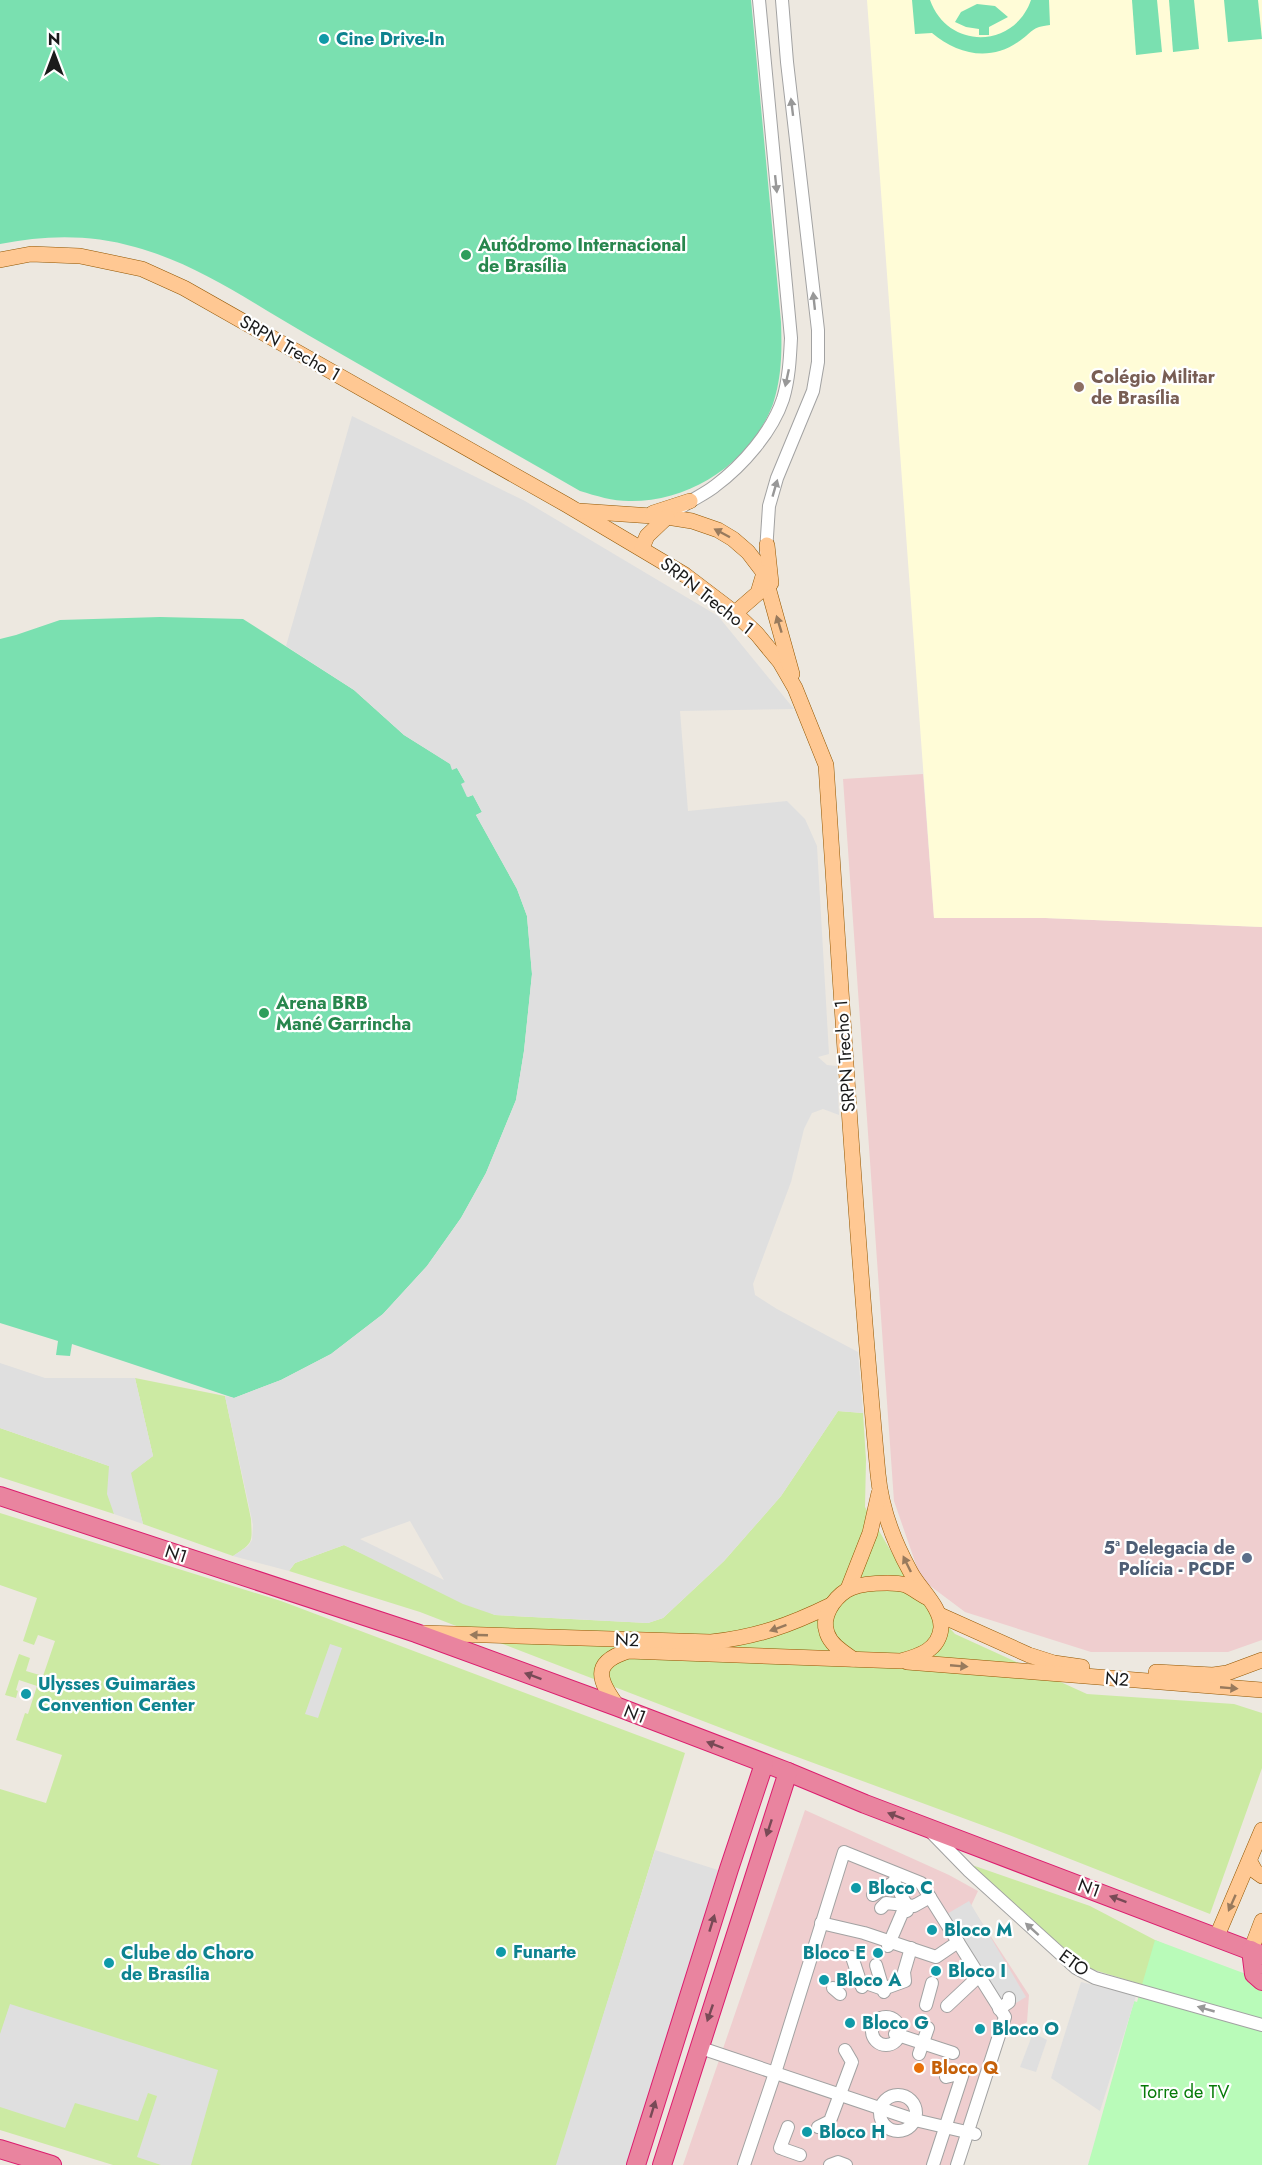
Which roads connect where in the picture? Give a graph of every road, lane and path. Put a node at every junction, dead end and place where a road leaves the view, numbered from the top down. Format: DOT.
graph roads {
  1 [pos="781,0"];
  2 [pos="760,2"];
  3 [pos="0,260"];
  4 [pos="690,501"];
  5 [pos="577,511"];
  6 [pos="641,515"];
  7 [pos="667,517"];
  8 [pos="767,545"];
  9 [pos="642,548"];
  10 [pos="764,573"];
  11 [pos="772,601"];
  12 [pos="735,613"];
  13 [pos="795,688"];
  14 [pos="879,1492"];
  15 [pos="0,1496"];
  16 [pos="848,1589"];
  17 [pos="928,1598"];
  18 [pos="831,1605"];
  19 [pos="940,1615"];
  20 [pos="416,1633"];
  21 [pos="853,1659"];
  22 [pos="1262,1660"];
  23 [pos="901,1661"];
  24 [pos="1262,1690"];
  25 [pos="618,1707"];
  26 [pos="764,1764"];
  27 [pos="788,1772"];
  28 [pos="927,1828"];
  29 [pos="1262,1830"];
  30 [pos="1250,1862"];
  31 [pos="1262,1876"];
  32 [pos="896,1878"];
  33 [pos="873,1895"];
  34 [pos="926,1900"];
  35 [pos="881,1908"];
  36 [pos="907,1908"];
  37 [pos="865,1919"];
  38 [pos="1262,1921"];
  39 [pos="821,1923"];
  40 [pos="861,1935"];
  41 [pos="1216,1936"];
  42 [pos="958,1942"];
  43 [pos="889,1944"];
  44 [pos="910,1952"];
  45 [pos="1256,1953"];
  46 [pos="852,1957"];
  47 [pos="876,1965"];
  48 [pos="974,1968"];
  49 [pos="1262,1981"];
  50 [pos="932,1983"];
  51 [pos="884,1990"];
  52 [pos="1010,1998"];
  53 [pos="926,2005"];
  54 [pos="947,2006"];
  55 [pos="999,2009"];
  56 [pos="1262,2025"];
  57 [pos="928,2028"];
  58 [pos="897,2035"];
  59 [pos="698,2047"];
  60 [pos="921,2049"];
  61 [pos="845,2050"];
  62 [pos="953,2053"];
  63 [pos="775,2073"];
  64 [pos="946,2077"];
  65 [pos="841,2094"];
  66 [pos="904,2096"];
  67 [pos="880,2107"];
  68 [pos="899,2113"];
  69 [pos="768,2120"];
  70 [pos="915,2120"];
  71 [pos="788,2127"];
  72 [pos="818,2127"];
  73 [pos="946,2127"];
  74 [pos="892,2130"];
  75 [pos="971,2133"];
  76 [pos="759,2141"];
  77 [pos="0,2149"];
  78 [pos="800,2155"];
  79 [pos="52,2165"];
  80 [pos="636,2165"];
  81 [pos="662,2165"];
  82 [pos="744,2165"];
  83 [pos="933,2165"];
  84 [pos="957,2165"];
  8 -- 1 [label="street, one-way"];
  2 -- 4 [label="street, one-way"];
  3 -- 5 [label="main road, SRPN Trecho 1"];
  4 -- 6 [label="main road"];
  4 -- 7 [label="street"];
  5 -- 6 [label="main road"];
  5 -- 9 [label="main road, SRPN Trecho 1"];
  6 -- 7 [label="main road"];
  7 -- 9 [label="main road"];
  10 -- 7 [label="main road, one-way"];
  8 -- 10 [label="street"];
  8 -- 11 [label="main road"];
  9 -- 12 [label="main road, SRPN Trecho 1"];
  10 -- 11 [label="main road"];
  10 -- 12 [label="main road"];
  13 -- 11 [label="main road, one-way"];
  12 -- 13 [label="main road, SRPN Trecho 1"];
  13 -- 14 [label="main road, SRPN Trecho 1"];
  14 -- 16 [label="main road, SRPN Trecho 1"];
  17 -- 14 [label="main road, SRPN Trecho 1, one-way"];
  15 -- 20 [label="highway, N1"];
  16 -- 17 [label="main road"];
  16 -- 18 [label="main road"];
  17 -- 19 [label="main road"];
  18 -- 20 [label="main road, N2, one-way"];
  18 -- 21 [label="main road"];
  19 -- 22 [label="main road, N2"];
  19 -- 23 [label="main road"];
  25 -- 20 [label="highway, N1, one-way"];
  21 -- 23 [label="main road"];
  21 -- 25 [label="main road, N2"];
  23 -- 24 [label="main road, N2, one-way"];
  26 -- 25 [label="highway, N1, one-way"];
  26 -- 27 [label="highway, N1"];
  80 -- 26 [label="highway, one-way"];
  28 -- 27 [label="highway, N1, one-way"];
  27 -- 59 [label="highway, one-way"];
  41 -- 28 [label="highway, N1, one-way"];
  56 -- 28 [label="street, ETO, one-way"];
  29 -- 30 [label="main road"];
  30 -- 31 [label="main road"];
  30 -- 41 [label="main road, one-way"];
  32 -- 33 [label="street"];
  32 -- 34 [label="street"];
  32 -- 36 [label="street"];
  32 -- 39 [label="street"];
  34 -- 36 [label="street"];
  34 -- 42 [label="street"];
  35 -- 36 [label="street"];
  36 -- 43 [label="street"];
  37 -- 40 [label="street"];
  38 -- 45 [label="main road"];
  39 -- 40 [label="street"];
  39 -- 63 [label="street"];
  40 -- 43 [label="street"];
  41 -- 45 [label="highway, N1"];
  42 -- 44 [label="street"];
  42 -- 48 [label="street"];
  43 -- 44 [label="street"];
  44 -- 51 [label="street"];
  45 -- 49 [label="highway"];
  46 -- 51 [label="street"];
  47 -- 51 [label="street"];
  48 -- 54 [label="street"];
  48 -- 55 [label="street"];
  50 -- 53 [label="street"];
  52 -- 55 [label="street"];
  55 -- 75 [label="street"];
  57 -- 60 [label="street"];
  58 -- 58 [label="street"];
  58 -- 60 [label="street"];
  59 -- 63 [label="street"];
  59 -- 81 [label="highway"];
  60 -- 62 [label="street"];
  61 -- 65 [label="street"];
  63 -- 65 [label="street"];
  63 -- 82 [label="street"];
  64 -- 73 [label="street"];
  65 -- 67 [label="street"];
  65 -- 72 [label="street"];
  66 -- 67 [label="street"];
  66 -- 68 [label="street"];
  66 -- 70 [label="street"];
  67 -- 68 [label="street"];
  67 -- 74 [label="street"];
  68 -- 70 [label="street"];
  68 -- 74 [label="street"];
  69 -- 76 [label="street"];
  70 -- 73 [label="street"];
  70 -- 74 [label="street"];
  71 -- 78 [label="street"];
  73 -- 75 [label="street"];
  73 -- 83 [label="street"];
  75 -- 84 [label="street"];
  77 -- 79 [label="highway"];
}
